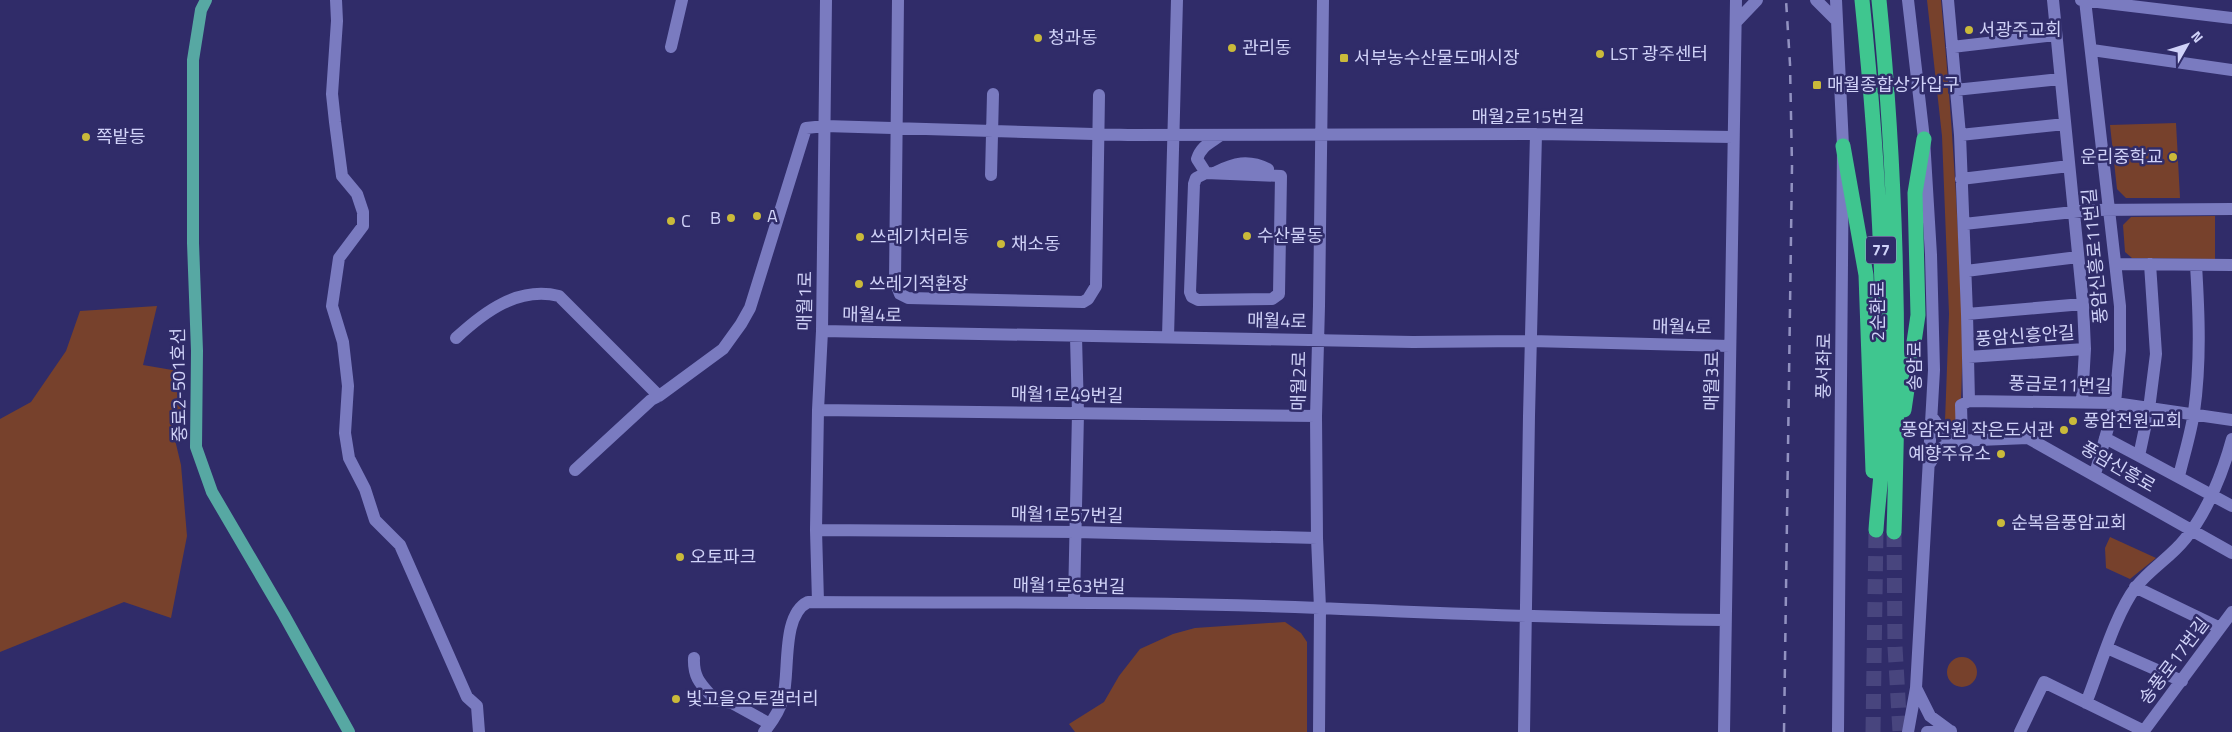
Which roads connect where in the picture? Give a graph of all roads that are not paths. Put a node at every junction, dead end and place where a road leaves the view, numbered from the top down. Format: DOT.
graph roads {
  1 [pos="206,0"];
  2 [pos="336,0"];
  3 [pos="682,0"];
  4 [pos="826,0"];
  5 [pos="898,0"];
  6 [pos="1177,0"];
  7 [pos="1323,0"];
  8 [pos="1736,0"];
  9 [pos="1757,0"];
  10 [pos="1816,0"];
  11 [pos="1836,0"];
  12 [pos="1862,0"];
  13 [pos="1878,0"];
  14 [pos="1948,0"];
  15 [pos="2053,0"];
  16 [pos="2081,0"];
  17 [pos="2085,0"];
  18 [pos="1909,2"];
  19 [pos="2232,18"];
  20 [pos="1837,21"];
  21 [pos="1736,22"];
  22 [pos="2055,35"];
  23 [pos="1952,46"];
  24 [pos="671,47"];
  25 [pos="2092,50"];
  26 [pos="2232,70"];
  27 [pos="2060,78"];
  28 [pos="1955,90"];
  29 [pos="993,94"];
  30 [pos="1099,95"];
  31 [pos="2065,124"];
  32 [pos="826,126"];
  33 [pos="896,130"];
  34 [pos="992,132"];
  35 [pos="1322,133"];
  36 [pos="1098,134"];
  37 [pos="1221,134"];
  38 [pos="1536,134"];
  39 [pos="1172,135"];
  40 [pos="1960,135"];
  41 [pos="1733,137"];
  42 [pos="1924,139"];
  43 [pos="1844,146"];
  44 [pos="2069,166"];
  45 [pos="1268,169"];
  46 [pos="1210,173"];
  47 [pos="991,175"];
  48 [pos="1962,179"];
  49 [pos="2109,209"];
  50 [pos="2232,209"];
  51 [pos="2073,212"];
  52 [pos="1964,224"];
  53 [pos="2078,257"];
  54 [pos="2117,264"];
  55 [pos="2150,264"];
  56 [pos="2196,265"];
  57 [pos="2232,265"];
  58 [pos="1966,271"];
  59 [pos="1190,292"];
  60 [pos="1169,293"];
  61 [pos="2083,304"];
  62 [pos="1968,314"];
  63 [pos="822,332"];
  64 [pos="1076,337"];
  65 [pos="1168,337"];
  66 [pos="456,338"];
  67 [pos="1318,340"];
  68 [pos="1531,341"];
  69 [pos="1730,346"];
  70 [pos="2085,349"];
  71 [pos="1968,357"];
  72 [pos="659,396"];
  73 [pos="1969,401"];
  74 [pos="2082,401"];
  75 [pos="2115,403"];
  76 [pos="2149,409"];
  77 [pos="818,410"];
  78 [pos="1078,413"];
  79 [pos="2194,414"];
  80 [pos="1316,416"];
  81 [pos="1932,417"];
  82 [pos="2232,420"];
  83 [pos="2105,438"];
  84 [pos="2232,439"];
  85 [pos="1958,441"];
  86 [pos="2139,456"];
  87 [pos="1897,460"];
  88 [pos="1929,464"];
  89 [pos="575,470"];
  90 [pos="2095,474"];
  91 [pos="2179,476"];
  92 [pos="2211,494"];
  93 [pos="2232,506"];
  94 [pos="816,530"];
  95 [pos="2192,530"];
  96 [pos="1076,532"];
  97 [pos="1894,532"];
  98 [pos="1317,538"];
  99 [pos="2232,553"];
  100 [pos="2135,587"];
  101 [pos="818,602"];
  102 [pos="1074,602"];
  103 [pos="1320,608"];
  104 [pos="2232,612"];
  105 [pos="1526,616"];
  106 [pos="1724,620"];
  107 [pos="2220,628"];
  108 [pos="2107,648"];
  109 [pos="694,658"];
  110 [pos="2182,681"];
  111 [pos="1916,688"];
  112 [pos="2086,704"];
  113 [pos="767,728"];
  114 [pos="1951,731"];
  115 [pos="349,732"];
  116 [pos="479,732"];
  117 [pos="1319,732"];
  118 [pos="1524,732"];
  119 [pos="1724,732"];
  120 [pos="1838,732"];
  121 [pos="1908,732"];
  122 [pos="1927,732"];
  123 [pos="2020,732"];
  124 [pos="2143,732"];
  1 -- 115 [label="main road, 중로2-501호선"];
  2 -- 116 [label="street"];
  3 -- 24 [label="street"];
  4 -- 32 [label="street, 매월1로"];
  5 -- 33 [label="street"];
  6 -- 39 [label="street"];
  7 -- 35 [label="street, 매월2로"];
  8 -- 21 [label="street, 매월3로"];
  9 -- 21 [label="street"];
  10 -- 20 [label="street"];
  11 -- 20 [label="street, 풍서좌로"];
  12 -- 43 [label="highway, 2순환로 / 77"];
  13 -- 87 [label="highway, 2순환로 / 77"];
  14 -- 23 [label="street, 풍암신흥안길"];
  15 -- 22 [label="street, 풍암신흥안길"];
  16 -- 17 [label="street"];
  17 -- 19 [label="street"];
  17 -- 25 [label="street, 풍암신흥로11번길"];
  18 -- 42 [label="street, 송암로"];
  20 -- 43 [label="street, 풍서좌로"];
  21 -- 41 [label="street, 매월3로"];
  22 -- 23 [label="street"];
  22 -- 27 [label="street, 풍암신흥안길"];
  23 -- 28 [label="street, 풍암신흥안길"];
  25 -- 26 [label="street"];
  25 -- 49 [label="street, 풍암신흥로11번길"];
  27 -- 28 [label="street"];
  27 -- 31 [label="street, 풍암신흥안길"];
  28 -- 40 [label="street, 풍암신흥안길"];
  29 -- 34 [label="street"];
  30 -- 36 [label="street"];
  31 -- 40 [label="street"];
  31 -- 44 [label="street, 풍암신흥안길"];
  32 -- 33 [label="street, 매월2로15번길"];
  32 -- 63 [label="street, 매월1로"];
  32 -- 72 [label="street"];
  33 -- 34 [label="street, 매월2로15번길"];
  33 -- 36 [label="street"];
  34 -- 36 [label="street, 매월2로15번길"];
  34 -- 47 [label="street"];
  35 -- 37 [label="street, 매월2로15번길"];
  35 -- 38 [label="street, 매월2로15번길"];
  35 -- 67 [label="street, 매월2로"];
  36 -- 39 [label="street, 매월2로15번길"];
  37 -- 39 [label="street, 매월2로15번길"];
  37 -- 46 [label="street"];
  38 -- 41 [label="street, 매월2로15번길"];
  38 -- 68 [label="street"];
  39 -- 60 [label="street"];
  40 -- 48 [label="street, 풍암신흥안길"];
  41 -- 69 [label="street, 매월3로"];
  42 -- 81 [label="street, 송암로"];
  42 -- 87 [label="highway"];
  43 -- 120 [label="street, 풍서좌로"];
  44 -- 48 [label="street"];
  44 -- 51 [label="street, 풍암신흥안길"];
  45 -- 46 [label="street"];
  46 -- 59 [label="street"];
  46 -- 59 [label="street"];
  48 -- 52 [label="street, 풍암신흥안길"];
  49 -- 50 [label="street"];
  49 -- 51 [label="street"];
  49 -- 54 [label="street, 풍암신흥로11번길"];
  51 -- 52 [label="street"];
  51 -- 53 [label="street, 풍암신흥안길"];
  52 -- 58 [label="street, 풍암신흥안길"];
  53 -- 58 [label="street"];
  53 -- 61 [label="street, 풍암신흥안길"];
  54 -- 55 [label="street"];
  54 -- 75 [label="street, 풍암신흥로11번길"];
  55 -- 56 [label="street"];
  55 -- 76 [label="street"];
  56 -- 57 [label="street"];
  56 -- 79 [label="street"];
  58 -- 62 [label="street, 풍암신흥안길"];
  59 -- 60 [label="street"];
  60 -- 65 [label="street"];
  61 -- 62 [label="street, 풍암신흥안길"];
  61 -- 70 [label="street, 풍암신흥안길"];
  62 -- 71 [label="street, 풍암신흥안길"];
  63 -- 64 [label="street, 매월4로"];
  63 -- 77 [label="street, 매월1로"];
  64 -- 65 [label="street, 매월4로"];
  64 -- 78 [label="street"];
  65 -- 67 [label="street, 매월4로"];
  66 -- 72 [label="street"];
  67 -- 68 [label="street, 매월4로"];
  67 -- 80 [label="street, 매월2로"];
  68 -- 69 [label="street, 매월4로"];
  68 -- 105 [label="street"];
  69 -- 106 [label="street, 매월3로"];
  70 -- 71 [label="street, 풍암신흥안길"];
  70 -- 74 [label="street, 풍암신흥안길"];
  71 -- 73 [label="street, 풍암신흥안길"];
  72 -- 89 [label="street"];
  73 -- 74 [label="street, 풍금로11번길"];
  73 -- 85 [label="street"];
  74 -- 75 [label="street, 풍금로11번길"];
  75 -- 76 [label="street, 풍금로11번길"];
  75 -- 83 [label="street, 풍암신흥로11번길"];
  76 -- 79 [label="street, 풍금로11번길"];
  76 -- 86 [label="street"];
  77 -- 78 [label="street, 매월1로49번길"];
  77 -- 94 [label="street, 매월1로"];
  78 -- 80 [label="street, 매월1로49번길"];
  78 -- 96 [label="street"];
  79 -- 82 [label="street, 풍금로11번길"];
  79 -- 91 [label="street"];
  80 -- 98 [label="street, 매월2로"];
  81 -- 85 [label="street"];
  81 -- 88 [label="street, 송암로"];
  83 -- 86 [label="street"];
  83 -- 90 [label="street, 풍암신흥로11번길"];
  84 -- 92 [label="street"];
  85 -- 88 [label="street"];
  85 -- 90 [label="street, 풍암신흥로"];
  86 -- 91 [label="street"];
  87 -- 97 [label="highway, 2순환로 / 77"];
  88 -- 111 [label="street, 송암로"];
  90 -- 95 [label="street, 풍암신흥로"];
  91 -- 92 [label="street"];
  92 -- 93 [label="street"];
  92 -- 95 [label="street"];
  94 -- 96 [label="street, 매월1로57번길"];
  94 -- 101 [label="street, 매월1로"];
  95 -- 99 [label="street, 풍암신흥로"];
  95 -- 100 [label="street"];
  96 -- 98 [label="street, 매월1로57번길"];
  96 -- 102 [label="street"];
  98 -- 103 [label="street, 매월2로"];
  100 -- 107 [label="street"];
  100 -- 108 [label="street"];
  101 -- 102 [label="street, 매월1로63번길"];
  101 -- 113 [label="street"];
  102 -- 103 [label="street, 매월1로63번길"];
  103 -- 105 [label="street, 매월1로63번길"];
  103 -- 117 [label="street, 매월2로"];
  104 -- 107 [label="street, 송풍로17번길"];
  105 -- 106 [label="street, 매월1로63번길"];
  105 -- 118 [label="street"];
  106 -- 119 [label="street, 매월3로"];
  107 -- 110 [label="street, 송풍로17번길"];
  108 -- 110 [label="street"];
  108 -- 112 [label="street"];
  109 -- 113 [label="street"];
  110 -- 124 [label="street, 송풍로17번길"];
  111 -- 114 [label="street"];
  111 -- 121 [label="street, 송암로"];
  112 -- 123 [label="street, 송풍로17번길"];
  112 -- 124 [label="street, 송풍로17번길"];
  114 -- 122 [label="street"];
}
